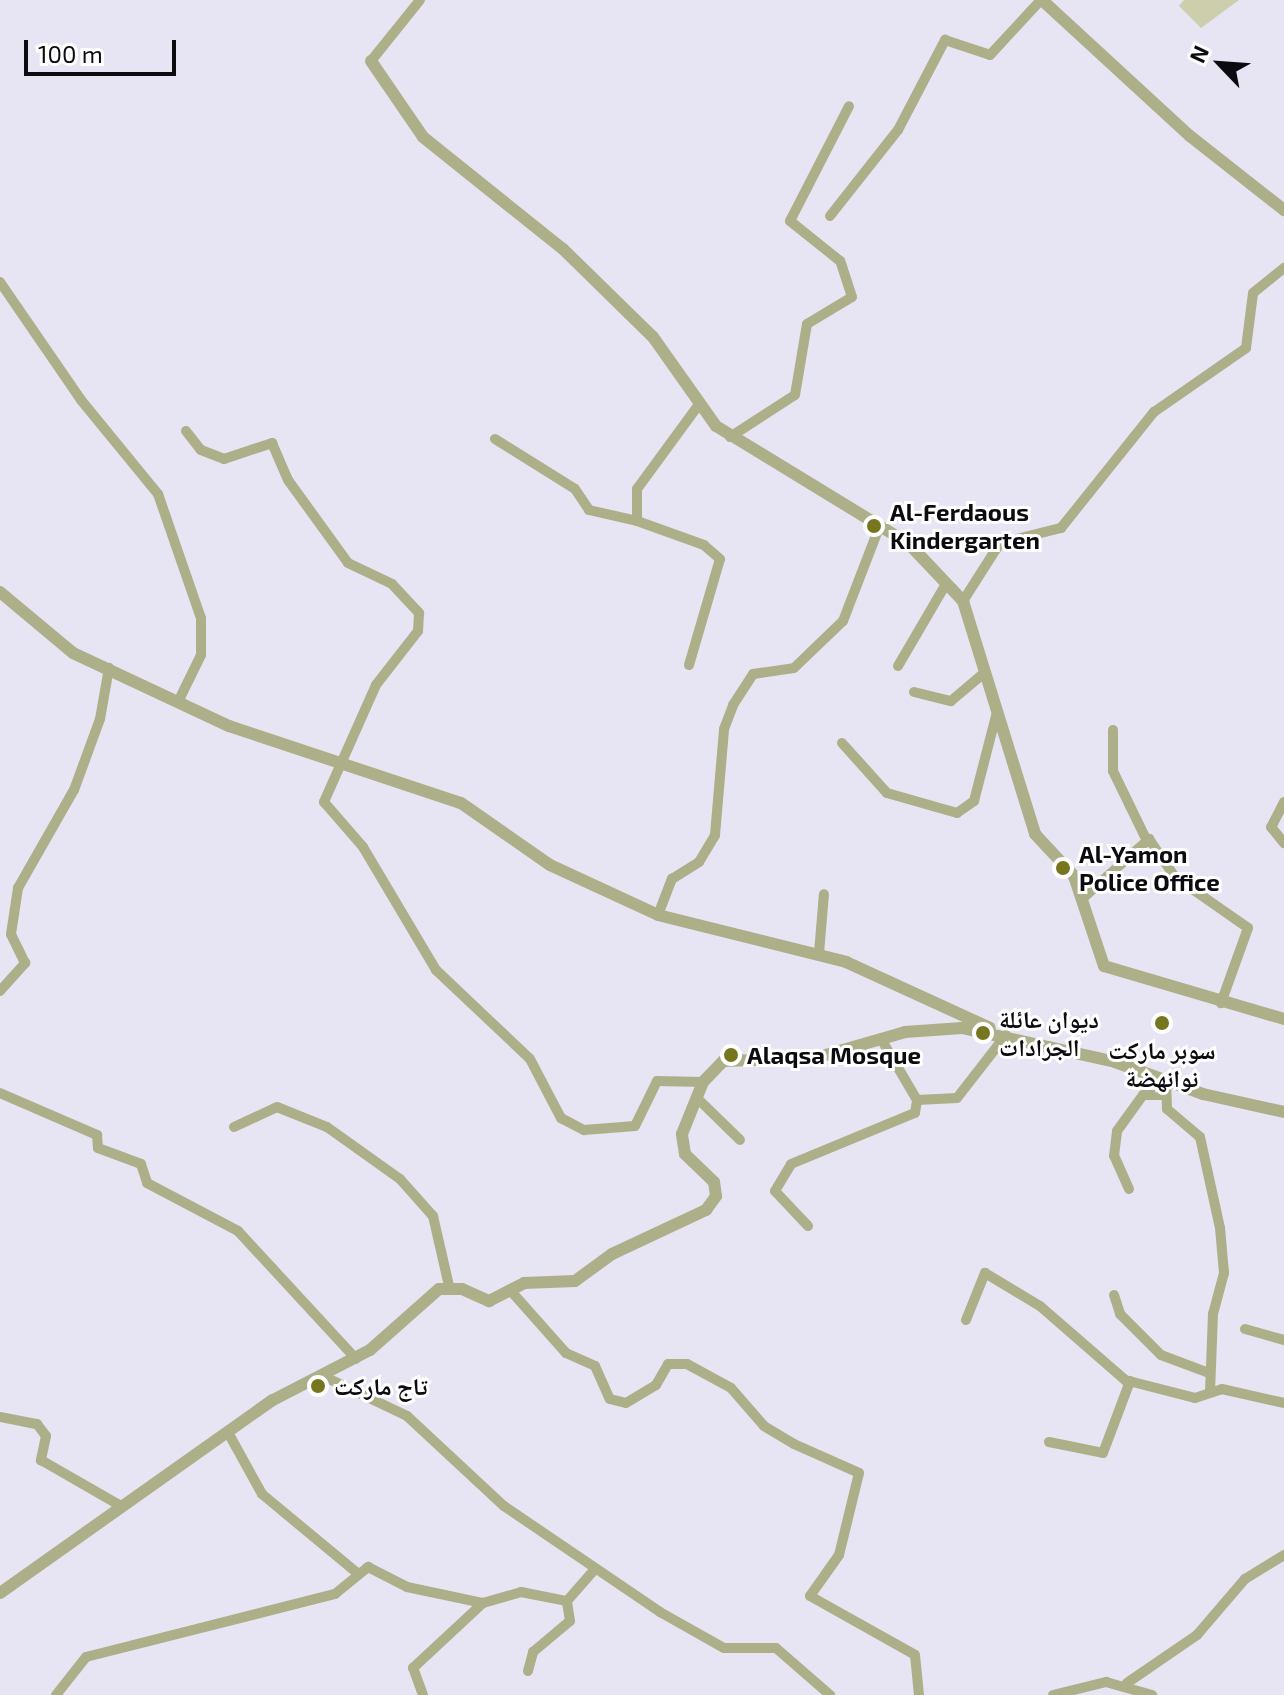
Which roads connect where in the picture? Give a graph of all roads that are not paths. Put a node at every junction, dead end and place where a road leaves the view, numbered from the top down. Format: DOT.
graph roads {
  1 [pos="420,0"];
  2 [pos="1042,0"];
  3 [pos="371,61"];
  4 [pos="849,106"];
  5 [pos="1284,210"];
  6 [pos="830,216"];
  7 [pos="1284,268"];
  8 [pos="0,282"];
  9 [pos="697,407"];
  10 [pos="186,431"];
  11 [pos="730,437"];
  12 [pos="495,439"];
  13 [pos="637,521"];
  14 [pos="880,525"];
  15 [pos="946,584"];
  16 [pos="0,592"];
  17 [pos="963,601"];
  18 [pos="689,665"];
  19 [pos="898,666"];
  20 [pos="109,668"];
  21 [pos="983,674"];
  22 [pos="914,692"];
  23 [pos="178,702"];
  24 [pos="997,710"];
  25 [pos="1113,730"];
  26 [pos="842,743"];
  27 [pos="341,760"];
  28 [pos="1284,802"];
  29 [pos="1145,837"];
  30 [pos="1284,843"];
  31 [pos="824,894"];
  32 [pos="1083,898"];
  33 [pos="658,915"];
  34 [pos="819,953"];
  35 [pos="0,991"];
  36 [pos="1221,1003"];
  37 [pos="1284,1019"];
  38 [pos="1006,1035"];
  39 [pos="881,1039"];
  40 [pos="1166,1080"];
  41 [pos="703,1082"];
  42 [pos="0,1093"];
  43 [pos="1163,1095"];
  44 [pos="697,1098"];
  45 [pos="917,1100"];
  46 [pos="1284,1112"];
  47 [pos="234,1127"];
  48 [pos="740,1140"];
  49 [pos="1129,1189"];
  50 [pos="808,1226"];
  51 [pos="449,1286"];
  52 [pos="511,1291"];
  53 [pos="1114,1295"];
  54 [pos="966,1320"];
  55 [pos="1245,1329"];
  56 [pos="1284,1340"];
  57 [pos="356,1359"];
  58 [pos="1209,1373"];
  59 [pos="325,1377"];
  60 [pos="1130,1381"];
  61 [pos="1210,1391"];
  62 [pos="1284,1403"];
  63 [pos="0,1417"];
  64 [pos="230,1436"];
  65 [pos="1049,1442"];
  66 [pos="121,1506"];
  67 [pos="1284,1555"];
  68 [pos="595,1569"];
  69 [pos="356,1572"];
  70 [pos="0,1593"];
  71 [pos="567,1601"];
  72 [pos="483,1603"];
  73 [pos="528,1671"];
  74 [pos="1133,1689"];
  75 [pos="1081,1692"];
  76 [pos="56,1695"];
  77 [pos="423,1695"];
  78 [pos="830,1695"];
  79 [pos="919,1695"];
  80 [pos="1053,1695"];
  81 [pos="1152,1695"];
  1 -- 3 [label="street"];
  2 -- 5 [label="street"];
  2 -- 6 [label="street"];
  3 -- 9 [label="street"];
  4 -- 11 [label="street"];
  7 -- 17 [label="street"];
  8 -- 23 [label="street"];
  9 -- 11 [label="street"];
  9 -- 13 [label="street"];
  10 -- 27 [label="street"];
  11 -- 14 [label="street"];
  12 -- 13 [label="street"];
  13 -- 18 [label="street"];
  14 -- 15 [label="street"];
  14 -- 33 [label="street"];
  15 -- 17 [label="street"];
  15 -- 19 [label="street"];
  16 -- 20 [label="street"];
  17 -- 21 [label="street"];
  20 -- 23 [label="street"];
  20 -- 35 [label="street"];
  21 -- 22 [label="street"];
  21 -- 24 [label="street"];
  23 -- 27 [label="street"];
  24 -- 26 [label="street"];
  24 -- 32 [label="street"];
  25 -- 29 [label="street"];
  27 -- 33 [label="street"];
  27 -- 41 [label="street"];
  28 -- 30 [label="street"];
  29 -- 32 [label="street"];
  29 -- 36 [label="street"];
  31 -- 34 [label="street"];
  32 -- 36 [label="street"];
  33 -- 34 [label="street"];
  34 -- 38 [label="street"];
  36 -- 37 [label="street"];
  38 -- 39 [label="street"];
  38 -- 40 [label="street"];
  38 -- 45 [label="street"];
  39 -- 41 [label="street"];
  39 -- 45 [label="street"];
  40 -- 43 [label="street"];
  40 -- 46 [label="street"];
  41 -- 44 [label="street"];
  42 -- 57 [label="street"];
  43 -- 49 [label="street"];
  43 -- 58 [label="street"];
  44 -- 48 [label="street"];
  44 -- 52 [label="street"];
  45 -- 50 [label="street"];
  47 -- 51 [label="street"];
  51 -- 52 [label="street"];
  51 -- 57 [label="street"];
  52 -- 79 [label="street"];
  53 -- 58 [label="street"];
  54 -- 60 [label="street"];
  55 -- 56 [label="street"];
  57 -- 59 [label="street"];
  58 -- 61 [label="street"];
  59 -- 64 [label="street"];
  59 -- 68 [label="street"];
  60 -- 61 [label="street"];
  60 -- 65 [label="street"];
  61 -- 62 [label="street"];
  63 -- 66 [label="street"];
  64 -- 66 [label="street"];
  64 -- 69 [label="street"];
  66 -- 70 [label="street"];
  67 -- 74 [label="street"];
  68 -- 71 [label="street"];
  68 -- 78 [label="street"];
  69 -- 72 [label="street"];
  69 -- 76 [label="street"];
  71 -- 72 [label="street"];
  71 -- 73 [label="street"];
  72 -- 77 [label="street"];
  74 -- 75 [label="street"];
  74 -- 81 [label="street"];
  75 -- 80 [label="street"];
}
